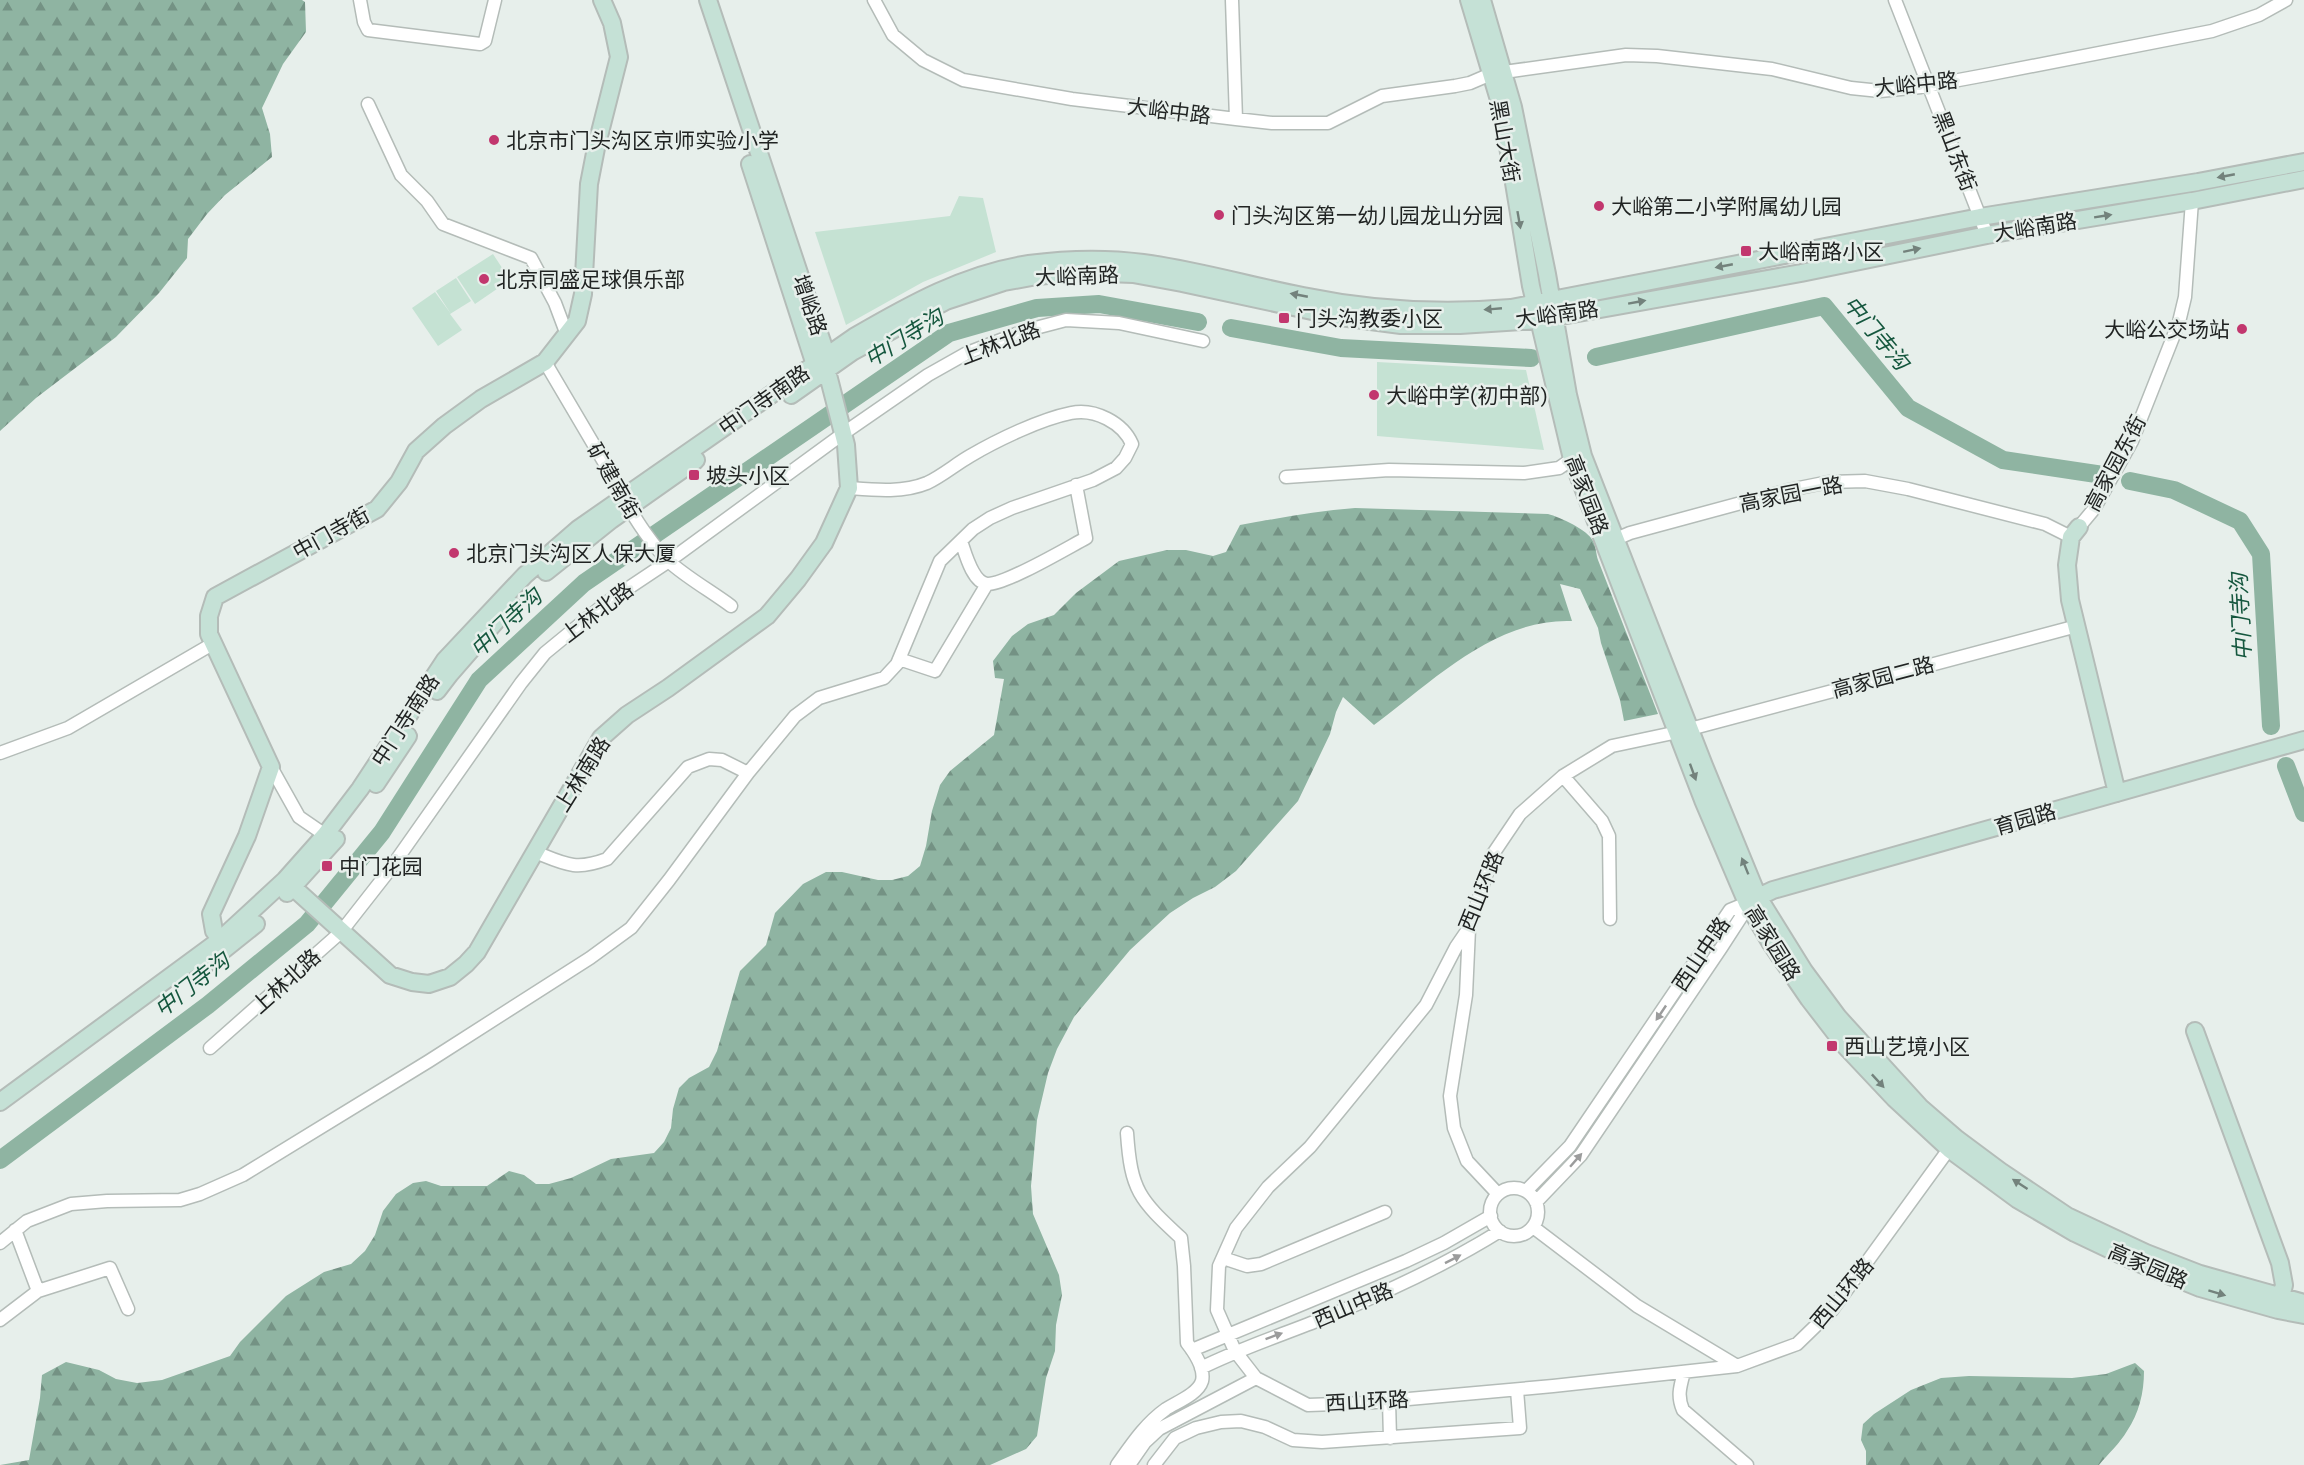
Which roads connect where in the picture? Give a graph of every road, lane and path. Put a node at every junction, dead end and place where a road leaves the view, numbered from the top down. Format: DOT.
graph roads {
  1 [pos="360,0"];
  2 [pos="495,0"];
  3 [pos="602,0"];
  4 [pos="698,0"];
  5 [pos="708,0"];
  6 [pos="874,0"];
  7 [pos="1232,0"];
  8 [pos="1469,0"];
  9 [pos="1482,0"];
  10 [pos="1895,0"];
  11 [pos="2286,0"];
  12 [pos="1498,73"];
  13 [pos="1929,85"];
  14 [pos="368,104"];
  15 [pos="1236,119"];
  16 [pos="2304,162"];
  17 [pos="2304,179"];
  18 [pos="2192,201"];
  19 [pos="1980,217"];
  20 [pos="1987,235"];
  21 [pos="1543,302"];
  22 [pos="1546,319"];
  23 [pos="567,335"];
  24 [pos="1203,341"];
  25 [pos="544,362"];
  26 [pos="823,364"];
  27 [pos="842,427"];
  28 [pos="1572,459"];
  29 [pos="1286,477"];
  30 [pos="1076,485"];
  31 [pos="849,488"];
  32 [pos="626,503"];
  33 [pos="2075,532"];
  34 [pos="1616,539"];
  35 [pos="961,541"];
  36 [pos="668,560"];
  37 [pos="987,584"];
  38 [pos="731,606"];
  39 [pos="2077,626"];
  40 [pos="214,643"];
  41 [pos="899,659"];
  42 [pos="1684,731"];
  43 [pos="2304,740"];
  44 [pos="0,753"];
  45 [pos="271,767"];
  46 [pos="748,773"];
  47 [pos="1563,776"];
  48 [pos="2117,794"];
  49 [pos="329,838"];
  50 [pos="535,852"];
  51 [pos="294,888"];
  52 [pos="1753,900"];
  53 [pos="1610,919"];
  54 [pos="1469,928"];
  55 [pos="341,932"];
  56 [pos="223,944"];
  57 [pos="2194,1030"];
  58 [pos="210,1048"];
  59 [pos="0,1102"];
  60 [pos="0,1116"];
  61 [pos="1126,1133"];
  62 [pos="1949,1149"];
  63 [pos="1526,1191"];
  64 [pos="1498,1194"];
  65 [pos="1536,1202"];
  66 [pos="1385,1212"];
  67 [pos="1491,1216"];
  68 [pos="1533,1227"];
  69 [pos="15,1230"];
  70 [pos="1500,1232"];
  71 [pos="0,1243"];
  72 [pos="1223,1258"];
  73 [pos="38,1291"];
  74 [pos="2304,1303"];
  75 [pos="2280,1304"];
  76 [pos="128,1309"];
  77 [pos="2304,1315"];
  78 [pos="0,1320"];
  79 [pos="1228,1335"];
  80 [pos="1192,1350"];
  81 [pos="1234,1351"];
  82 [pos="1737,1366"];
  83 [pos="1201,1368"];
  84 [pos="1684,1372"];
  85 [pos="1256,1378"];
  86 [pos="1517,1390"];
  87 [pos="1389,1401"];
  88 [pos="1390,1438"];
  89 [pos="1117,1465"];
  90 [pos="1129,1465"];
  91 [pos="1154,1465"];
  92 [pos="1747,1465"];
  1 -- 2 [label="street"];
  3 -- 23 [label="main road, 中门寺街"];
  4 -- 26 [label="main road, 增峪路"];
  5 -- 26 [label="main road, 增峪路"];
  6 -- 15 [label="street, 大峪中路"];
  7 -- 15 [label="street"];
  8 -- 12 [label="main road, 黑山大街"];
  9 -- 12 [label="main road, 黑山大街"];
  10 -- 13 [label="street, 黑山东街"];
  11 -- 13 [label="street, 大峪中路"];
  12 -- 13 [label="street, 大峪中路"];
  12 -- 15 [label="street, 大峪中路"];
  12 -- 21 [label="main road, 黑山大街"];
  13 -- 19 [label="street, 黑山东街"];
  14 -- 23 [label="street"];
  16 -- 19 [label="main road, 大峪南路, one-way"];
  17 -- 18 [label="main road, 大峪南路"];
  20 -- 18 [label="main road, 大峪南路, one-way"];
  18 -- 33 [label="street, 高家园东街"];
  19 -- 20 [label="street, 黑山东街"];
  19 -- 21 [label="main road, 大峪南路, one-way"];
  22 -- 20 [label="main road, 大峪南路, one-way"];
  21 -- 22 [label="main road, 黑山大街"];
  21 -- 26 [label="main road, 大峪南路, one-way"];
  22 -- 26 [label="main road, 大峪南路"];
  22 -- 28 [label="main road, 高家园路"];
  22 -- 34 [label="main road, 高家园路"];
  23 -- 25 [label="main road, 中门寺街"];
  24 -- 27 [label="street, 上林北路"];
  25 -- 32 [label="street, 矿建南街"];
  25 -- 40 [label="main road, 中门寺街"];
  26 -- 27 [label="main road, 上林南路"];
  26 -- 32 [label="main road, 中门寺南路"];
  27 -- 31 [label="main road, 上林南路"];
  27 -- 36 [label="street, 上林北路"];
  28 -- 29 [label="street"];
  28 -- 42 [label="main road, 高家园路"];
  30 -- 31 [label="street"];
  30 -- 35 [label="street"];
  30 -- 37 [label="street"];
  31 -- 50 [label="main road, 上林南路"];
  32 -- 36 [label="street, 矿建南街"];
  32 -- 49 [label="main road, 中门寺南路"];
  33 -- 34 [label="street, 高家园一路"];
  33 -- 39 [label="main road"];
  34 -- 42 [label="main road, 高家园路"];
  35 -- 37 [label="street"];
  35 -- 41 [label="street"];
  36 -- 38 [label="street, 矿建南街"];
  36 -- 55 [label="street, 上林北路"];
  37 -- 41 [label="street"];
  39 -- 42 [label="street, 高家园二路"];
  39 -- 48 [label="main road"];
  40 -- 44 [label="street"];
  40 -- 45 [label="main road, 中门寺街"];
  41 -- 46 [label="street"];
  42 -- 47 [label="street, 西山环路"];
  42 -- 52 [label="main road, 高家园路"];
  43 -- 48 [label="main road, 育园路"];
  45 -- 49 [label="street"];
  45 -- 56 [label="main road"];
  46 -- 50 [label="street"];
  46 -- 69 [label="street"];
  47 -- 53 [label="street"];
  47 -- 54 [label="street, 西山环路"];
  48 -- 52 [label="main road, 育园路"];
  49 -- 51 [label="main road, 中门寺南路"];
  50 -- 55 [label="main road, 上林南路"];
  51 -- 55 [label="main road, 上林南路"];
  51 -- 56 [label="main road, 中门寺南路"];
  52 -- 62 [label="main road, 高家园路, one-way"];
  52 -- 63 [label="street, 西山中路, one-way"];
  65 -- 52 [label="street, 西山中路, one-way"];
  75 -- 52 [label="main road, 高家园路, one-way"];
  54 -- 64 [label="street"];
  54 -- 72 [label="street, 西山环路"];
  55 -- 58 [label="street, 上林北路"];
  56 -- 59 [label="main road, 中门寺南路"];
  56 -- 60 [label="main road, 中门寺南路"];
  57 -- 75 [label="main road"];
  61 -- 80 [label="street"];
  62 -- 75 [label="main road, 高家园路, one-way"];
  62 -- 82 [label="street, 西山环路"];
  63 -- 64 [label="street"];
  63 -- 65 [label="street"];
  64 -- 67 [label="street"];
  65 -- 68 [label="street"];
  66 -- 72 [label="street"];
  67 -- 70 [label="street"];
  67 -- 79 [label="street, 西山中路"];
  68 -- 70 [label="street"];
  68 -- 82 [label="street"];
  69 -- 71 [label="street"];
  69 -- 73 [label="street"];
  81 -- 70 [label="street, 西山中路, one-way"];
  72 -- 79 [label="street, 西山环路"];
  73 -- 76 [label="street"];
  73 -- 78 [label="street"];
  74 -- 75 [label="main road, 高家园路"];
  75 -- 77 [label="main road, 高家园路"];
  79 -- 80 [label="street, 西山中路"];
  79 -- 81 [label="street, 西山环路"];
  80 -- 83 [label="street"];
  81 -- 83 [label="street, 西山中路"];
  81 -- 85 [label="street, 西山环路"];
  82 -- 84 [label="street, 西山环路"];
  83 -- 89 [label="street"];
  84 -- 86 [label="street, 西山环路"];
  84 -- 92 [label="street"];
  85 -- 87 [label="street, 西山环路"];
  85 -- 90 [label="street"];
  86 -- 87 [label="street, 西山环路"];
  86 -- 88 [label="street"];
  87 -- 88 [label="street"];
  88 -- 91 [label="street"];
}
